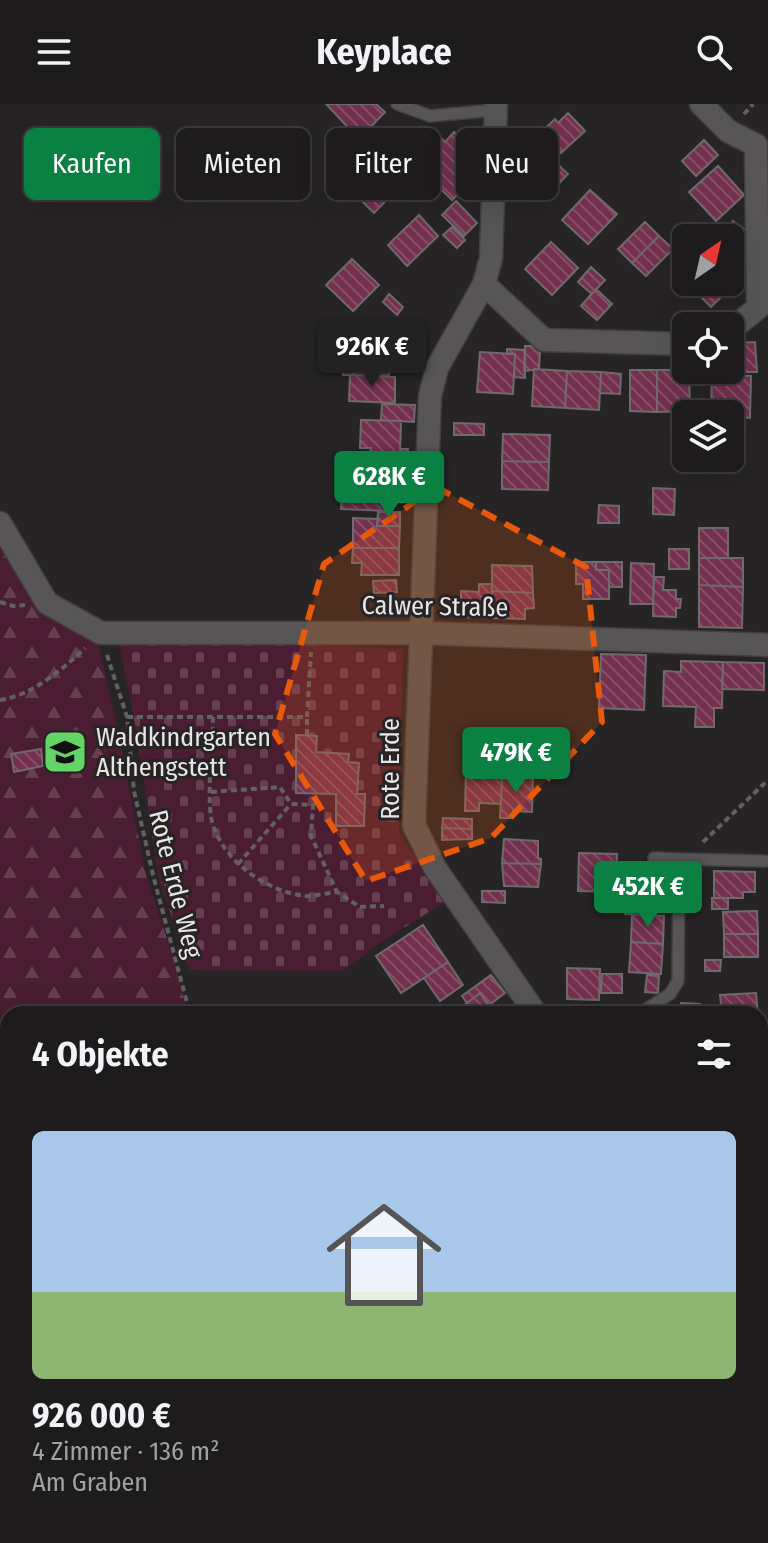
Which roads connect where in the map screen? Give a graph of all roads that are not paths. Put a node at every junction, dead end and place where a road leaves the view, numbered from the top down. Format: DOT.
graph roads {
  1 [pos="397,104"];
  2 [pos="701,104"];
  3 [pos="496,107"];
  4 [pos="484,284"];
  5 [pos="744,319"];
  6 [pos="672,344"];
  7 [pos="0,523"];
  8 [pos="420,633"];
  9 [pos="768,645"];
  10 [pos="654,858"];
  11 [pos="679,859"];
  12 [pos="765,861"];
  13 [pos="530,1006"];
  14 [pos="651,1006"];
  1 -- 3 [label="lane"];
  2 -- 5 [label="street"];
  3 -- 4 [label="street, Rote Erde"];
  4 -- 6 [label="street"];
  4 -- 8 [label="street, Rote Erde"];
  7 -- 8 [label="street, Calwer Straße"];
  8 -- 9 [label="street, Calwer Straße"];
  8 -- 13 [label="street, Rote Erde"];
  10 -- 11 [label="lane"];
  11 -- 12 [label="lane"];
  11 -- 14 [label="lane"];
}
